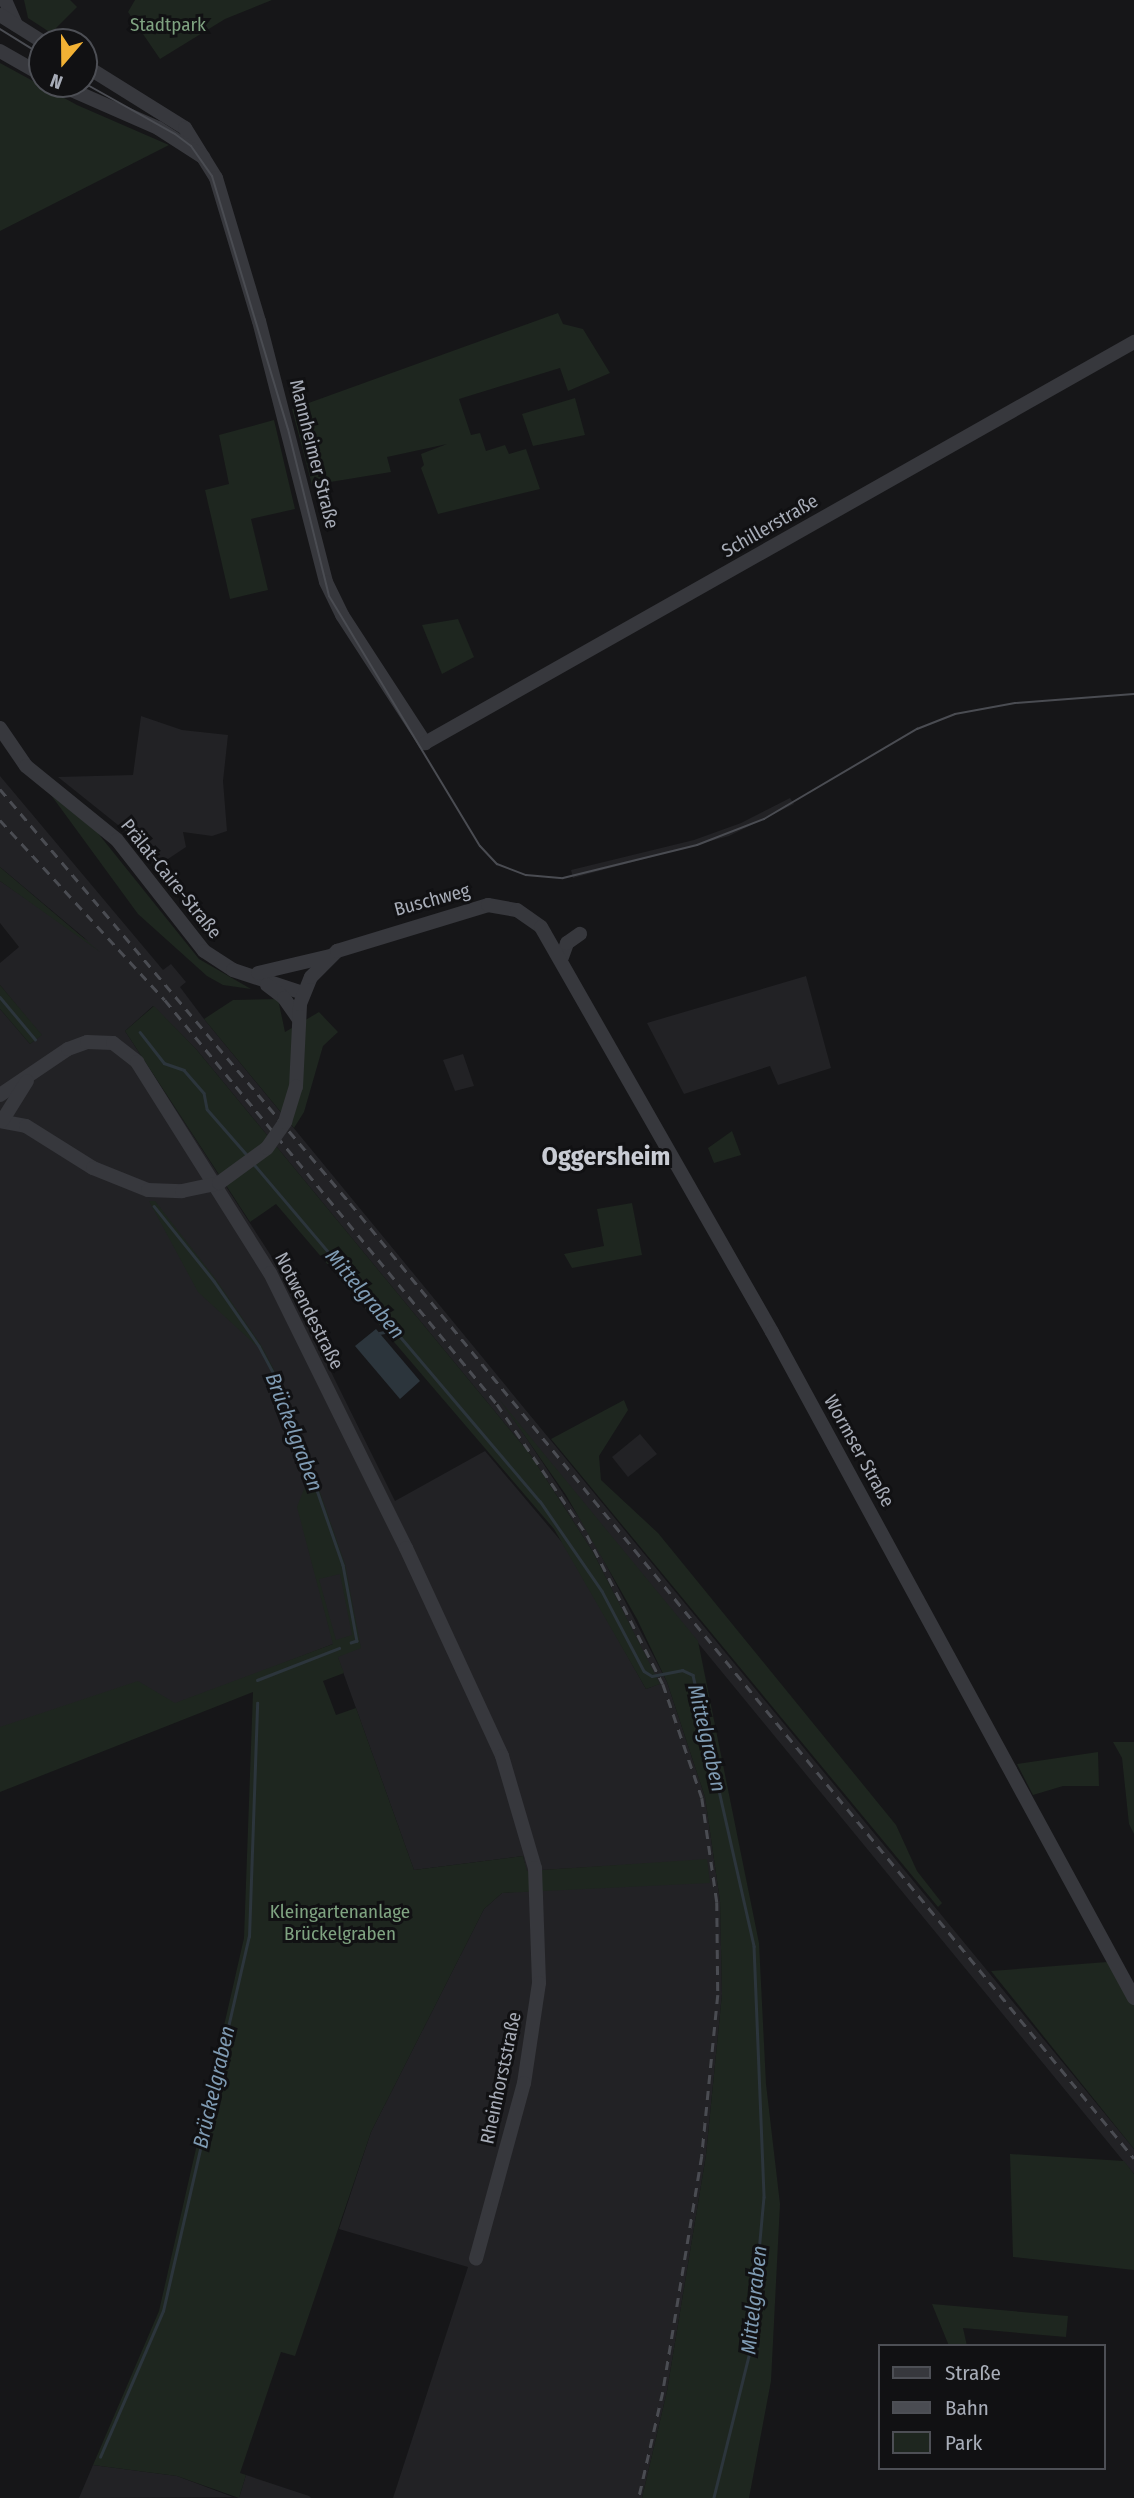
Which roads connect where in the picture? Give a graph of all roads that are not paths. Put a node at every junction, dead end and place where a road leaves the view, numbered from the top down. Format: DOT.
graph roads {
  1 [pos="5,0"];
  2 [pos="0,15"];
  3 [pos="17,26"];
  4 [pos="28,33"];
  5 [pos="0,51"];
  6 [pos="28,67"];
  7 [pos="98,73"];
  8 [pos="90,98"];
  9 [pos="203,156"];
  10 [pos="1134,342"];
  11 [pos="0,727"];
  12 [pos="425,743"];
  13 [pos="541,928"];
  14 [pos="580,934"];
  15 [pos="331,956"];
  16 [pos="562,957"];
  17 [pos="255,977"];
  18 [pos="303,993"];
  19 [pos="298,1018"];
  20 [pos="29,1073"];
  21 [pos="0,1087"];
  22 [pos="19,1092"];
  23 [pos="0,1095"];
  24 [pos="1,1121"];
  25 [pos="26,1126"];
  26 [pos="443,1625"];
  27 [pos="1134,1998"];
  28 [pos="475,2259"];
  1 -- 3 [label="street"];
  2 -- 3 [label="street"];
  3 -- 4 [label="street"];
  5 -- 6 [label="street"];
  7 -- 9 [label="street, Mannheimer Straße"];
  8 -- 9 [label="street"];
  9 -- 12 [label="street, Mannheimer Straße"];
  10 -- 12 [label="street, Schillerstraße"];
  11 -- 17 [label="street, Prälat-Caire-Straße"];
  13 -- 15 [label="street, Buschweg"];
  13 -- 16 [label="street, Wormser Straße"];
  14 -- 16 [label="street"];
  15 -- 17 [label="street"];
  15 -- 18 [label="street"];
  16 -- 27 [label="street, Wormser Straße"];
  17 -- 18 [label="street, Prälat-Caire-Straße"];
  17 -- 19 [label="street"];
  18 -- 19 [label="street"];
  19 -- 25 [label="street, bridge"];
  20 -- 21 [label="street"];
  20 -- 22 [label="street"];
  20 -- 23 [label="street"];
  20 -- 26 [label="street, Notwendestraße"];
  22 -- 24 [label="street"];
  22 -- 25 [label="street"];
  24 -- 25 [label="street"];
  26 -- 28 [label="street, Rheinhorststraße"];
}
